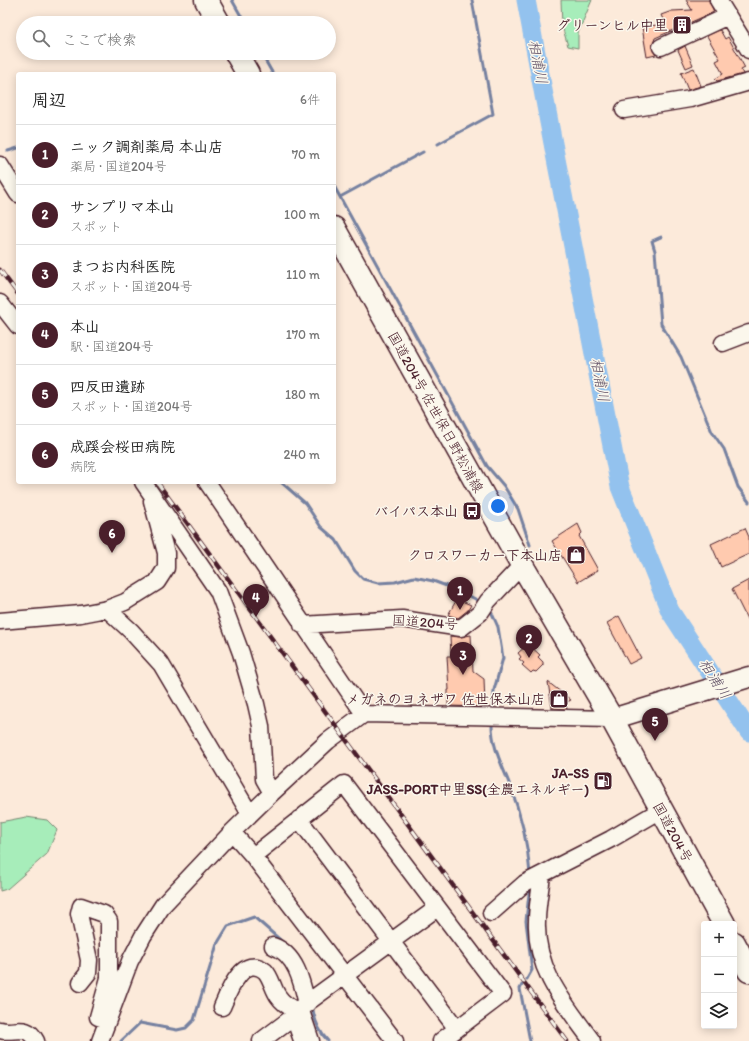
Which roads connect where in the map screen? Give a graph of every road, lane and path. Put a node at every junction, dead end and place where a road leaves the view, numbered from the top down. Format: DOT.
graph roads {
  1 [pos="206,0"];
  2 [pos="718,0"];
  3 [pos="215,16"];
  4 [pos="728,16"];
  5 [pos="661,47"];
  6 [pos="749,50"];
  7 [pos="240,60"];
  8 [pos="247,72"];
  9 [pos="749,82"];
  10 [pos="624,110"];
  11 [pos="0,165"];
  12 [pos="16,191"];
  13 [pos="336,232"];
  14 [pos="0,303"];
  15 [pos="16,323"];
  16 [pos="749,333"];
  17 [pos="723,343"];
  18 [pos="208,484"];
  19 [pos="147,487"];
  20 [pos="522,566"];
  21 [pos="107,609"];
  22 [pos="0,621"];
  23 [pos="302,624"];
  24 [pos="749,677"];
  25 [pos="364,714"];
  26 [pos="612,719"];
  27 [pos="272,793"];
  28 [pos="661,810"];
  29 [pos="250,814"];
  30 [pos="299,819"];
  31 [pos="232,832"];
  32 [pos="253,856"];
  33 [pos="542,876"];
  34 [pos="437,908"];
  35 [pos="491,913"];
  36 [pos="722,921"];
  37 [pos="391,942"];
  38 [pos="272,946"];
  39 [pos="737,949"];
  40 [pos="749,971"];
  41 [pos="346,976"];
  42 [pos="80,983"];
  43 [pos="308,1003"];
  44 [pos="222,1007"];
  45 [pos="103,1018"];
  46 [pos="457,1029"];
  47 [pos="0,1030"];
  48 [pos="36,1041"];
  49 [pos="88,1041"];
  50 [pos="100,1041"];
  51 [pos="261,1041"];
  52 [pos="303,1041"];
  53 [pos="312,1041"];
  54 [pos="396,1041"];
  55 [pos="441,1041"];
  56 [pos="592,1041"];
  1 -- 3 [label="highway"];
  2 -- 4 [label="street"];
  4 -- 5 [label="street"];
  4 -- 6 [label="street"];
  7 -- 8 [label="highway"];
  9 -- 10 [label="street"];
  11 -- 12 [label="street"];
  13 -- 20 [label="highway, 国道204号 佐世保日野松浦線"];
  14 -- 15 [label="street"];
  16 -- 17 [label="street"];
  18 -- 23 [label="street"];
  19 -- 21 [label="street"];
  19 -- 27 [label="street"];
  20 -- 23 [label="street, 国道204号"];
  20 -- 26 [label="highway, 国道204号 佐世保日野松浦線"];
  21 -- 22 [label="street"];
  21 -- 29 [label="street"];
  23 -- 25 [label="street"];
  24 -- 26 [label="main road"];
  25 -- 26 [label="street"];
  25 -- 27 [label="street"];
  26 -- 28 [label="highway, 国道204号"];
  27 -- 29 [label="street"];
  28 -- 33 [label="street"];
  28 -- 36 [label="highway, 国道204号"];
  29 -- 31 [label="street"];
  30 -- 32 [label="street"];
  30 -- 34 [label="street"];
  30 -- 37 [label="street"];
  31 -- 32 [label="street"];
  31 -- 45 [label="street"];
  32 -- 41 [label="street"];
  33 -- 35 [label="street"];
  33 -- 56 [label="street"];
  34 -- 37 [label="street"];
  34 -- 46 [label="street"];
  37 -- 41 [label="street"];
  37 -- 46 [label="street"];
  38 -- 43 [label="street"];
  39 -- 40 [label="highway"];
  41 -- 43 [label="street"];
  41 -- 54 [label="street"];
  42 -- 45 [label="street"];
  43 -- 44 [label="street"];
  43 -- 53 [label="street"];
  45 -- 49 [label="street"];
  45 -- 50 [label="street"];
  46 -- 55 [label="street"];
  47 -- 48 [label="street"];
  51 -- 52 [label="street"];
}
